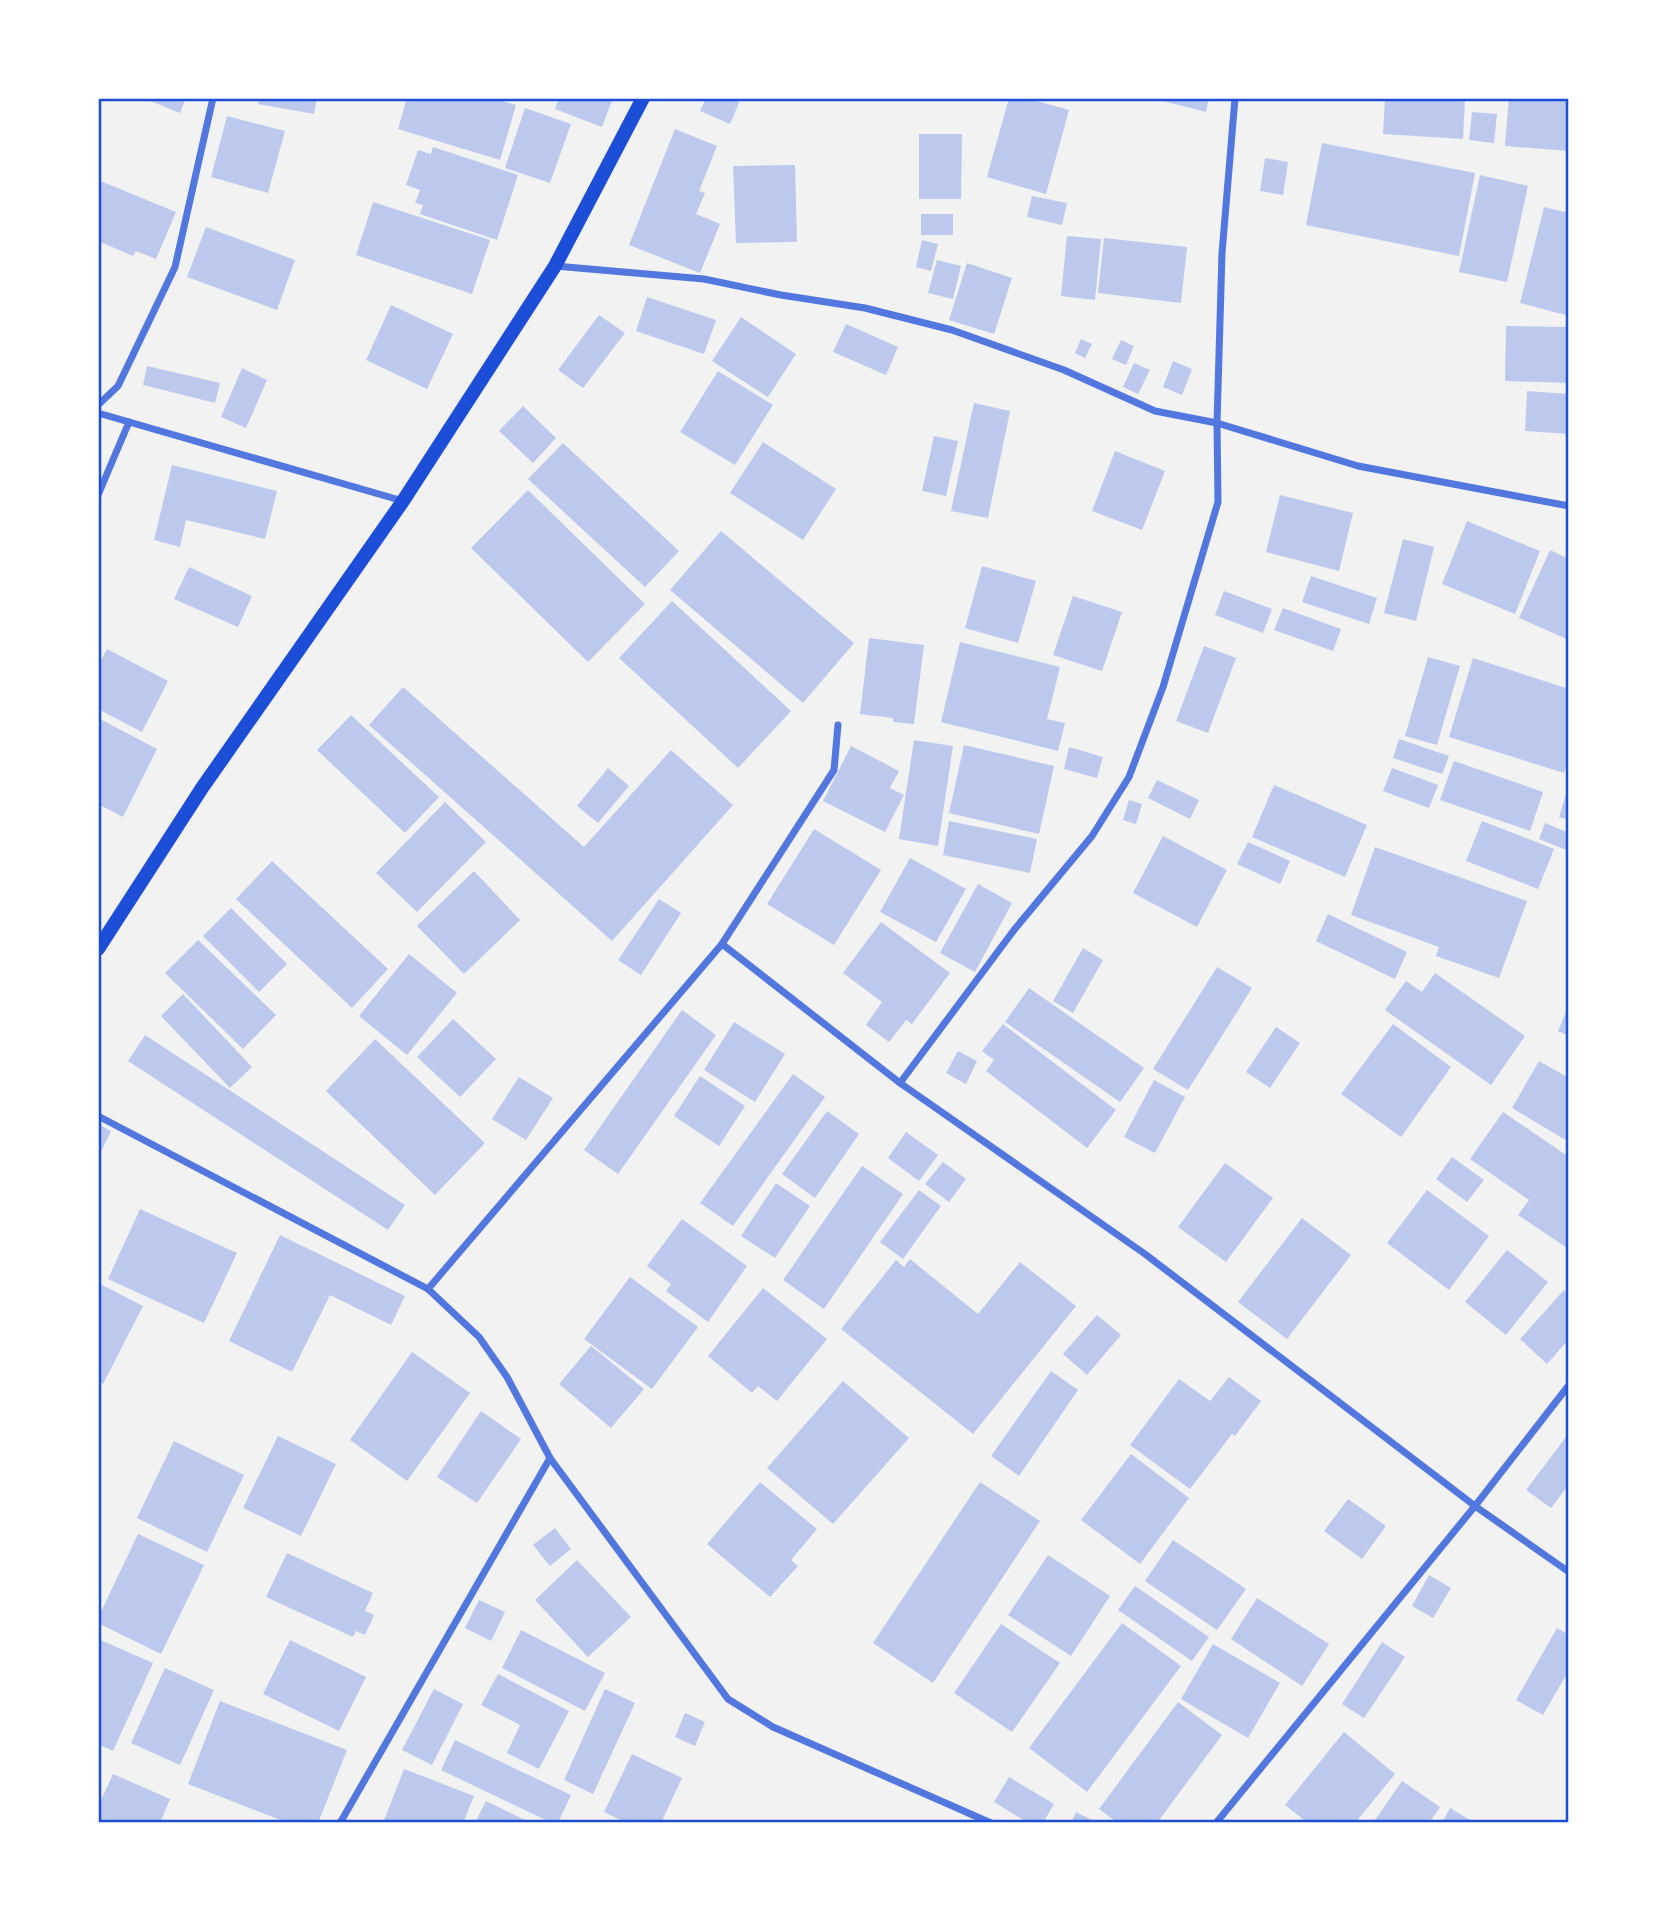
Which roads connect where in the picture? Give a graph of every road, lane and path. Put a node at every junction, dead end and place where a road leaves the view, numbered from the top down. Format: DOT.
graph roads {
  1 [pos="213,98"];
  2 [pos="643,98"];
  3 [pos="1235,98"];
  4 [pos="555,266"];
  5 [pos="98,405"];
  6 [pos="98,414"];
  7 [pos="129,422"];
  8 [pos="1217,423"];
  9 [pos="98,495"];
  10 [pos="403,502"];
  11 [pos="1569,506"];
  12 [pos="838,725"];
  13 [pos="722,944"];
  14 [pos="98,949"];
  15 [pos="900,1083"];
  16 [pos="98,1116"];
  17 [pos="428,1289"];
  18 [pos="1569,1385"];
  19 [pos="550,1458"];
  20 [pos="1475,1506"];
  21 [pos="1569,1572"];
  22 [pos="340,1823"];
  23 [pos="991,1823"];
  24 [pos="1216,1823"];
  1 -- 5 [label="street"];
  2 -- 4 [label="main road"];
  3 -- 8 [label="street"];
  4 -- 8 [label="street"];
  4 -- 10 [label="main road"];
  6 -- 7 [label="street"];
  7 -- 9 [label="street"];
  7 -- 10 [label="street"];
  8 -- 11 [label="street"];
  8 -- 15 [label="street"];
  10 -- 14 [label="main road"];
  12 -- 13 [label="street"];
  13 -- 15 [label="street"];
  13 -- 17 [label="street"];
  15 -- 20 [label="street"];
  16 -- 17 [label="street"];
  17 -- 19 [label="street"];
  18 -- 20 [label="street"];
  19 -- 22 [label="street"];
  19 -- 23 [label="street"];
  20 -- 21 [label="street"];
  20 -- 24 [label="street"];
}
